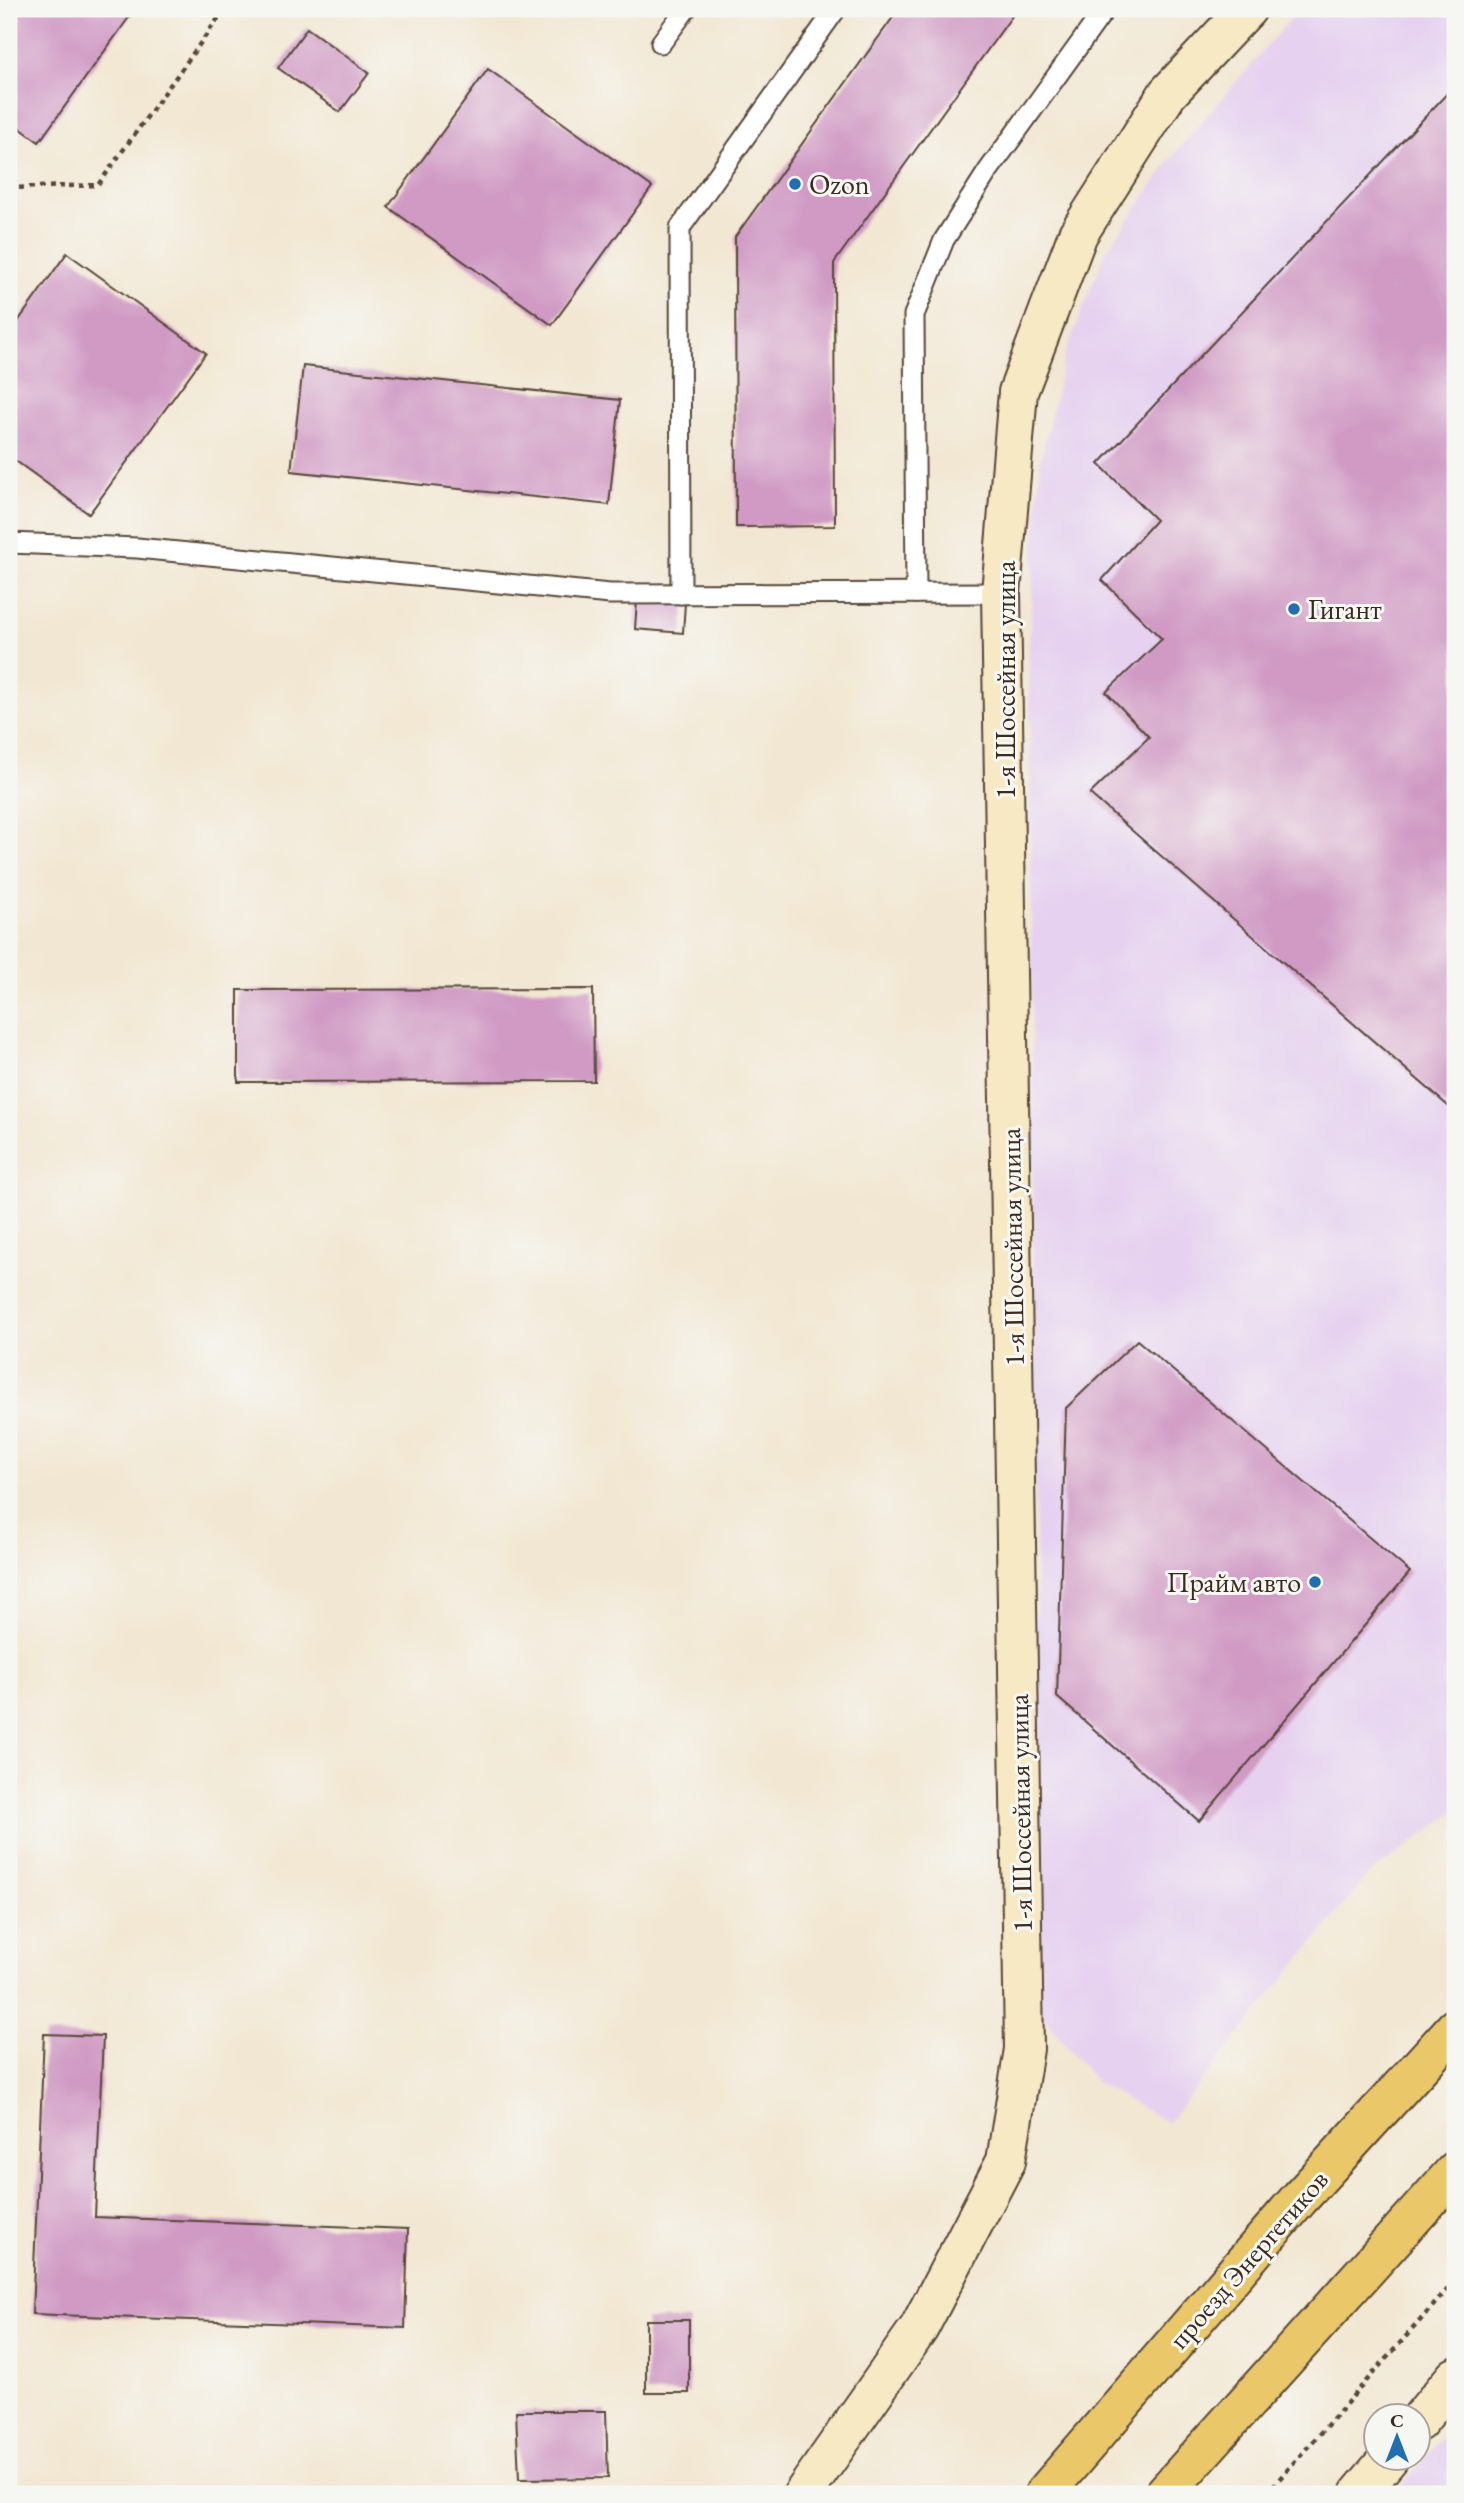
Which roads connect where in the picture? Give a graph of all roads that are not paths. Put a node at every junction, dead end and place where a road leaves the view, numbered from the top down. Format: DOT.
graph roads {
  1 [pos="686,9"];
  2 [pos="836,9"];
  3 [pos="1105,9"];
  4 [pos="1247,9"];
  5 [pos="662,43"];
  6 [pos="9,543"];
  7 [pos="916,593"];
  8 [pos="1001,593"];
  9 [pos="681,594"];
  10 [pos="1455,2028"];
  11 [pos="1455,2171"];
  12 [pos="1455,2378"];
  13 [pos="1432,2406"];
  14 [pos="1377,2472"];
  15 [pos="803,2494"];
  16 [pos="1044,2494"];
  17 [pos="1164,2494"];
  18 [pos="1359,2494"];
  1 -- 5 [label="lane"];
  2 -- 9 [label="lane"];
  3 -- 7 [label="lane"];
  4 -- 8 [label="main road, 1-я Шоссейная улица"];
  6 -- 9 [label="lane"];
  7 -- 8 [label="lane"];
  7 -- 9 [label="lane"];
  8 -- 15 [label="main road, 1-я Шоссейная улица"];
  10 -- 16 [label="main road, проезд Энергетиков"];
  11 -- 17 [label="main road"];
  12 -- 13 [label="main road"];
  14 -- 18 [label="main road"];
}
